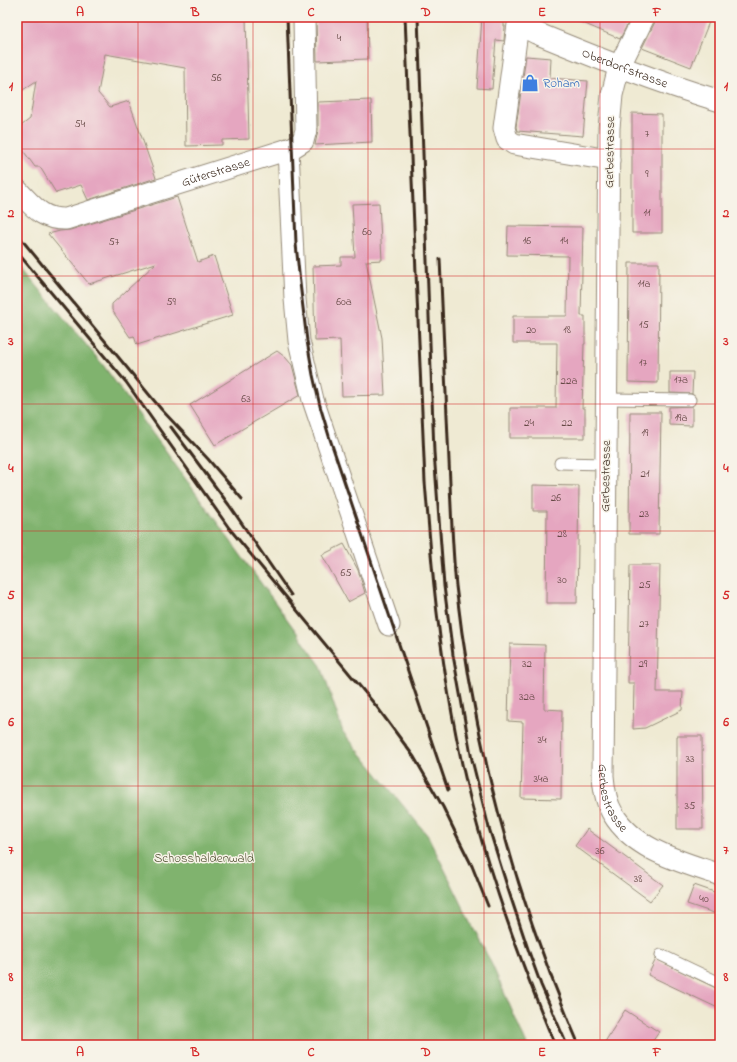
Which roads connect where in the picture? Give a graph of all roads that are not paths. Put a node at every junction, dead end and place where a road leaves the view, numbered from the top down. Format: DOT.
graph roads {
  1 [pos="304,17"];
  2 [pos="644,17"];
  3 [pos="523,21"];
  4 [pos="619,67"];
  5 [pos="720,101"];
  6 [pos="288,149"];
  7 [pos="609,160"];
  8 [pos="17,190"];
  9 [pos="607,399"];
  10 [pos="690,400"];
  11 [pos="560,463"];
  12 [pos="606,464"];
  13 [pos="389,625"];
  14 [pos="720,875"];
  15 [pos="661,955"];
  16 [pos="720,984"];
  1 -- 6 [label="street, Güterstrasse"];
  2 -- 4 [label="street, Gerbestrasse"];
  3 -- 4 [label="street, Oberdorfstrasse"];
  3 -- 7 [label="street"];
  4 -- 5 [label="street, Oberdorfstrasse"];
  4 -- 7 [label="street, Gerbestrasse"];
  6 -- 8 [label="street, Güterstrasse"];
  6 -- 13 [label="street"];
  7 -- 9 [label="street, Gerbestrasse"];
  9 -- 10 [label="lane"];
  9 -- 12 [label="street, Gerbestrasse"];
  11 -- 12 [label="lane"];
  12 -- 14 [label="street, Gerbestrasse"];
  15 -- 16 [label="lane"];
}
